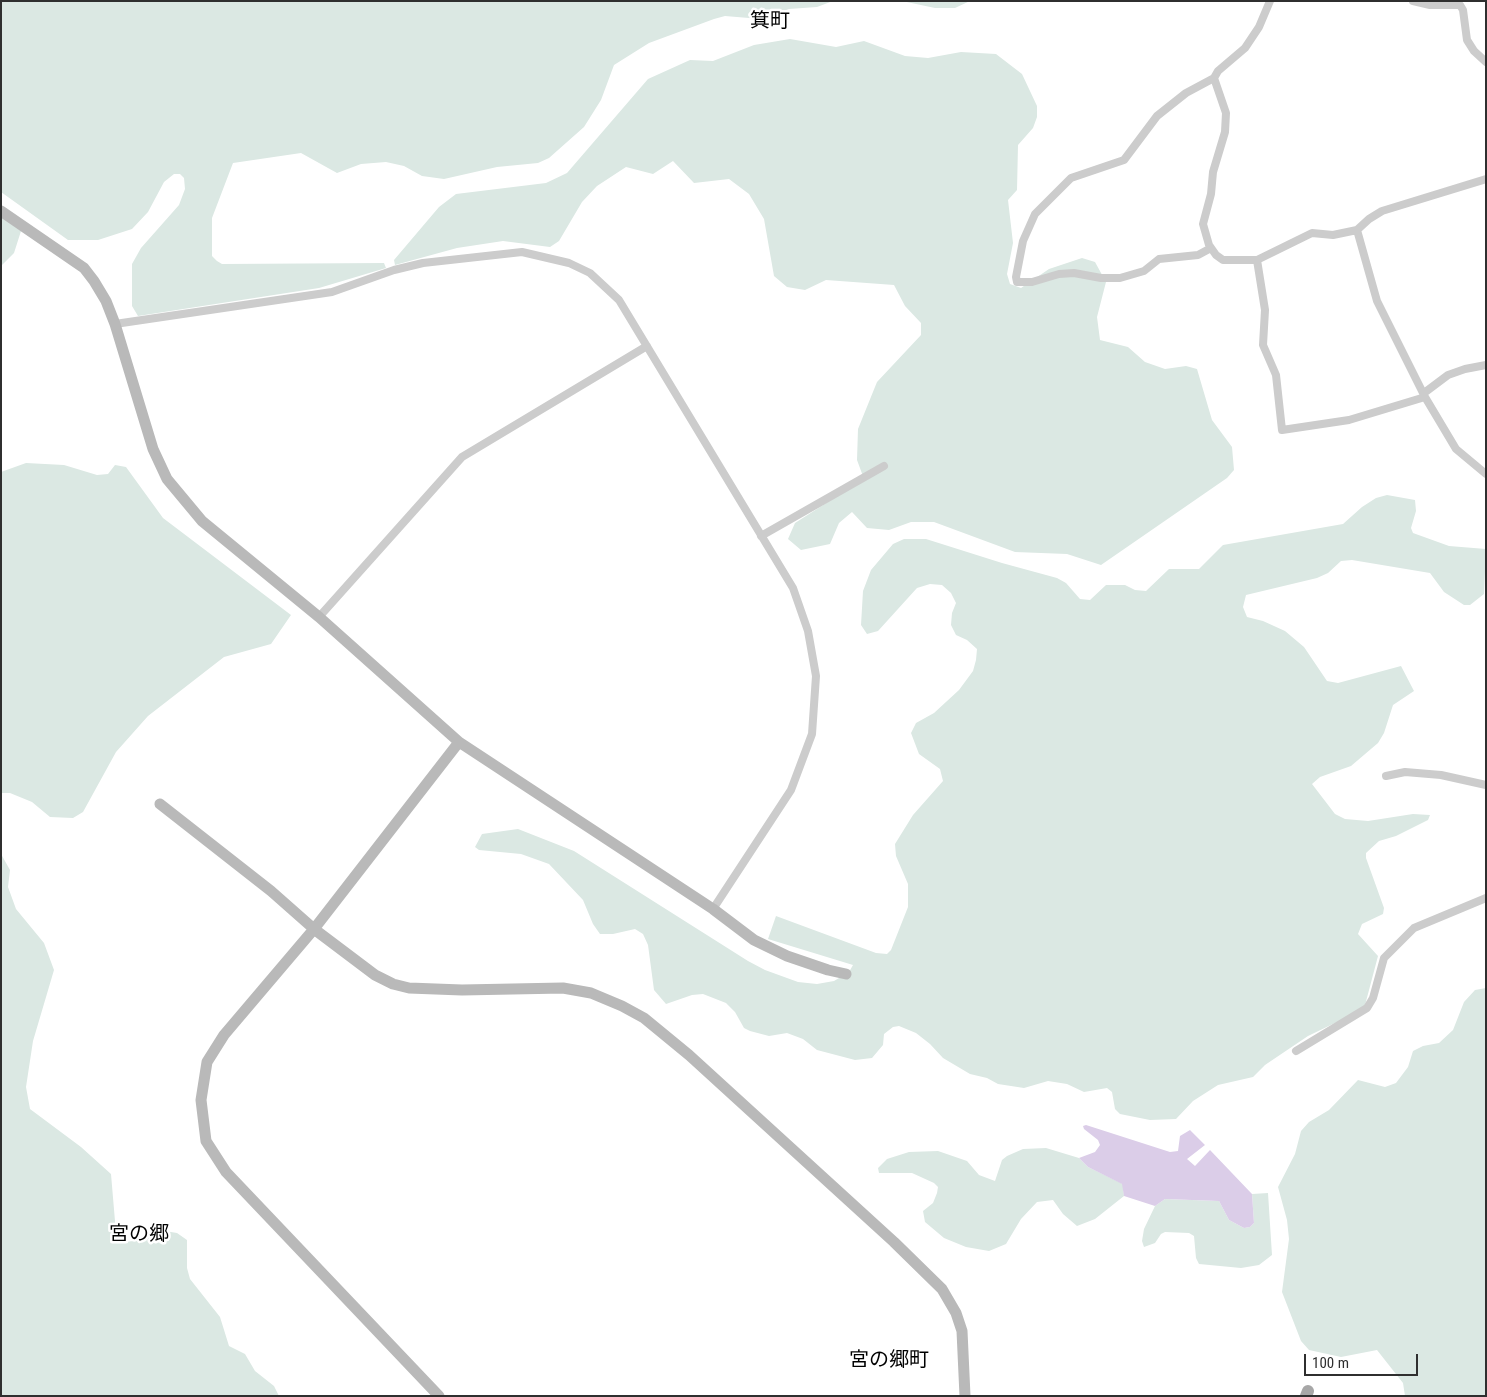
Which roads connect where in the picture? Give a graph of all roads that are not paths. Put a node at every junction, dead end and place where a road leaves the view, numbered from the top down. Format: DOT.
graph roads {
  1 [pos="1270,1"];
  2 [pos="1413,1"];
  3 [pos="1486,62"];
  4 [pos="1214,78"];
  5 [pos="1486,179"];
  6 [pos="1,210"];
  7 [pos="1357,230"];
  8 [pos="1211,248"];
  9 [pos="1257,260"];
  10 [pos="115,324"];
  11 [pos="647,346"];
  12 [pos="1486,365"];
  13 [pos="1425,395"];
  14 [pos="884,466"];
  15 [pos="1486,474"];
  16 [pos="761,536"];
  17 [pos="319,617"];
  18 [pos="459,742"];
  19 [pos="1386,776"];
  20 [pos="1486,785"];
  21 [pos="160,804"];
  22 [pos="1486,898"];
  23 [pos="713,909"];
  24 [pos="314,929"];
  25 [pos="846,974"];
  26 [pos="1296,1051"];
  27 [pos="439,1396"];
  28 [pos="965,1396"];
  1 -- 4 [label="street"];
  2 -- 3 [label="street"];
  4 -- 8 [label="street"];
  4 -- 8 [label="street"];
  5 -- 7 [label="street"];
  6 -- 10 [label="street"];
  7 -- 9 [label="street"];
  7 -- 13 [label="street"];
  8 -- 9 [label="street"];
  9 -- 13 [label="street"];
  10 -- 11 [label="street"];
  10 -- 17 [label="street"];
  11 -- 16 [label="street"];
  11 -- 17 [label="street"];
  12 -- 13 [label="street"];
  13 -- 15 [label="street"];
  14 -- 16 [label="street"];
  16 -- 23 [label="street"];
  17 -- 18 [label="street"];
  18 -- 23 [label="street"];
  18 -- 24 [label="street"];
  19 -- 20 [label="street"];
  21 -- 24 [label="street"];
  22 -- 26 [label="street"];
  23 -- 25 [label="street"];
  24 -- 27 [label="street"];
  24 -- 28 [label="street"];
}
